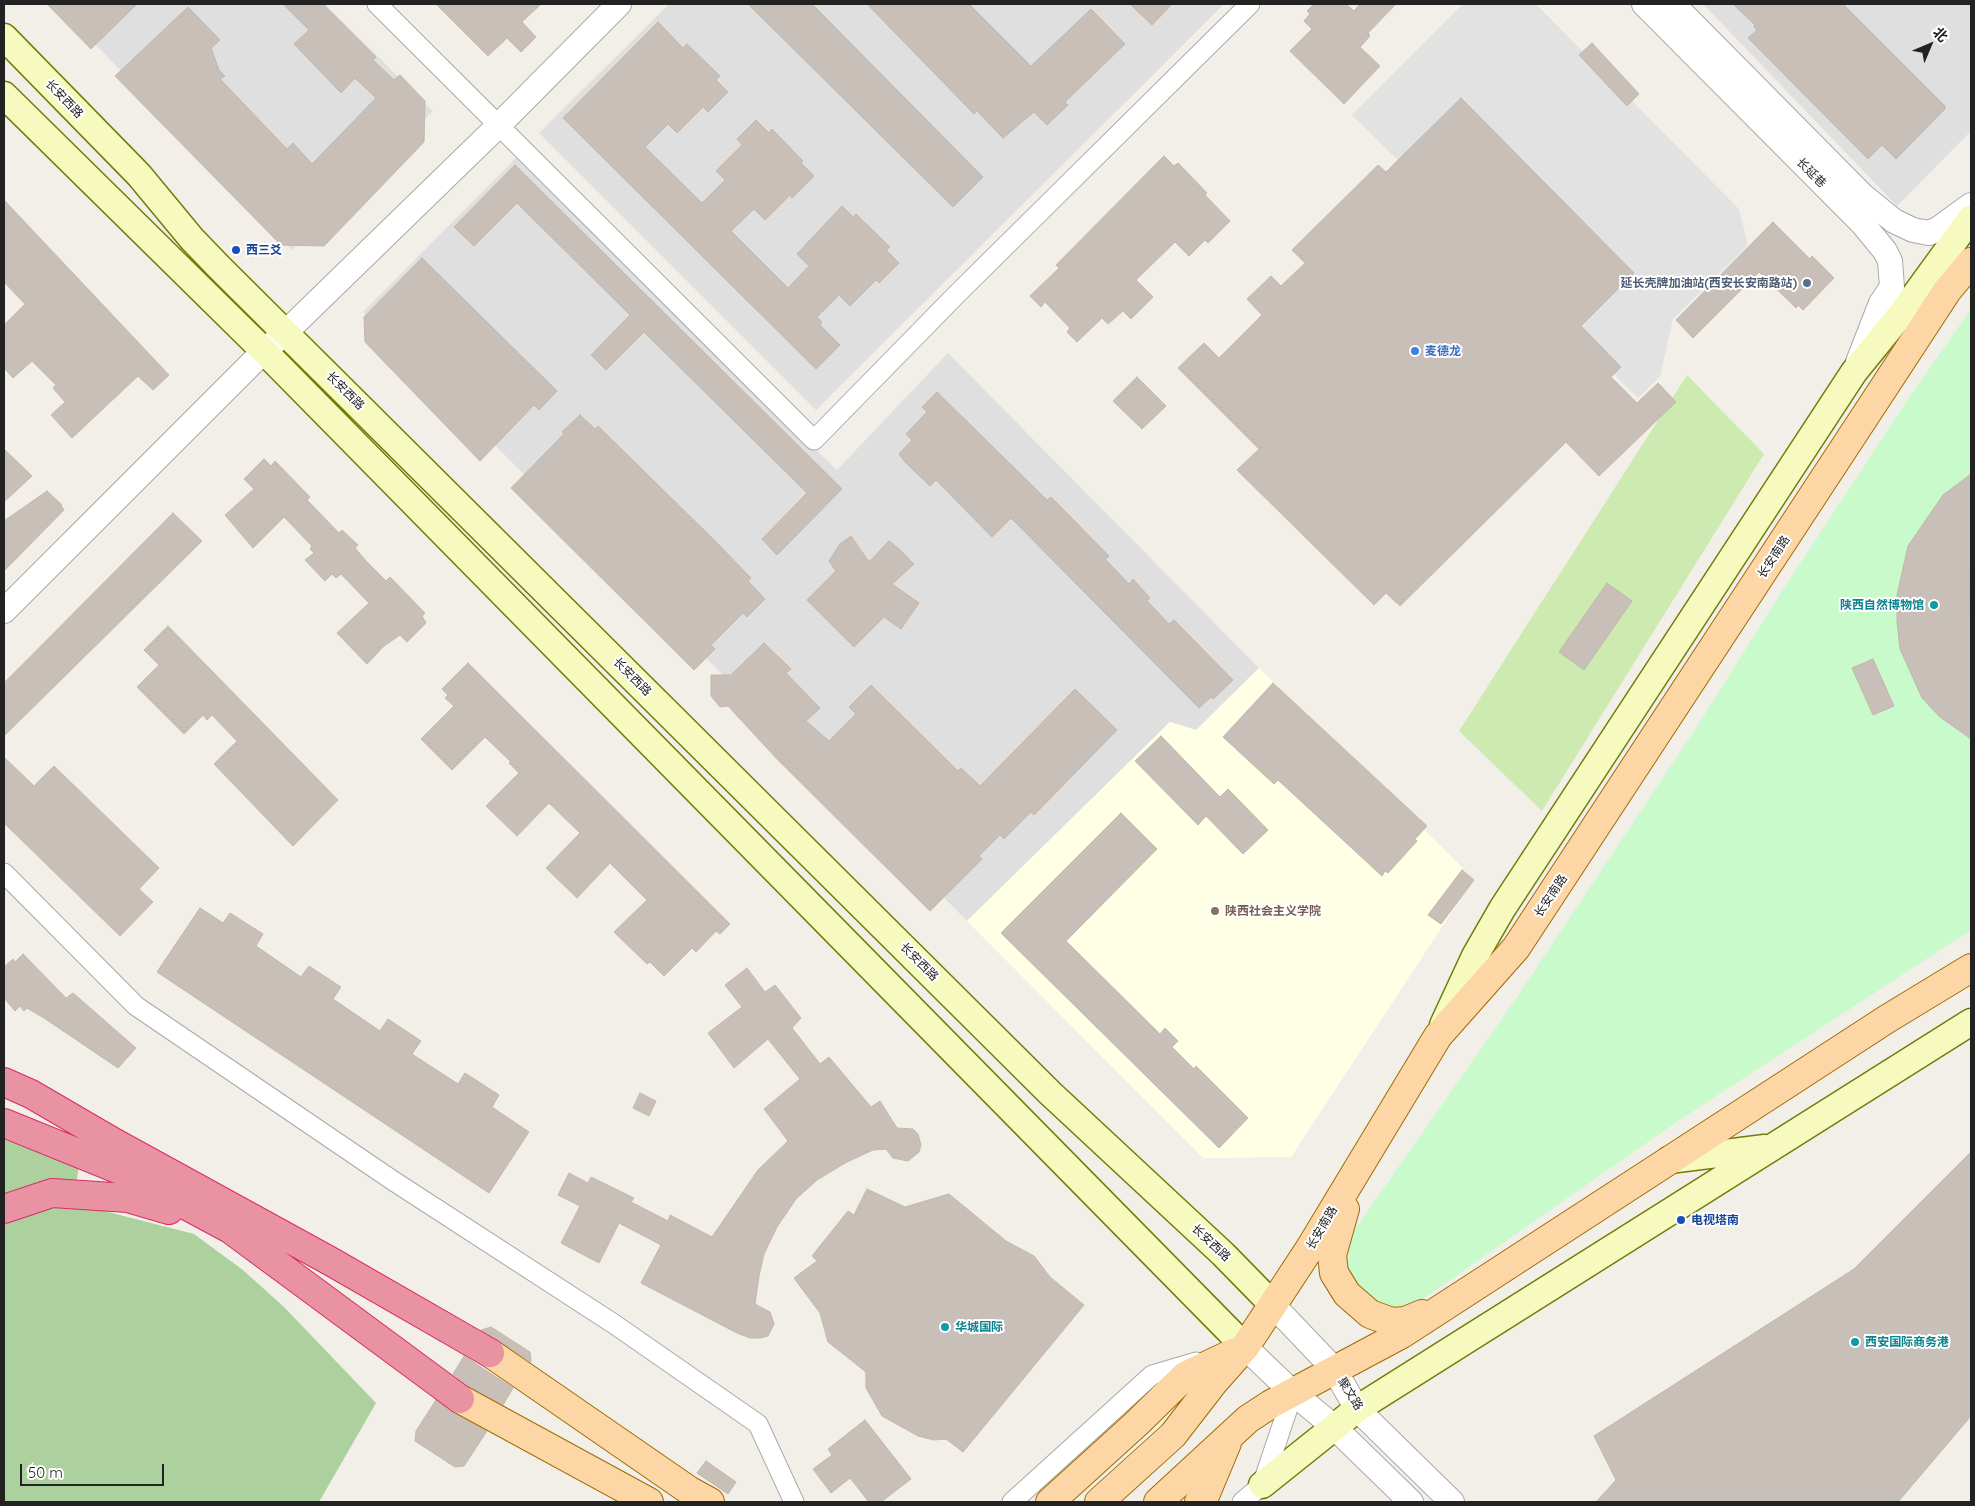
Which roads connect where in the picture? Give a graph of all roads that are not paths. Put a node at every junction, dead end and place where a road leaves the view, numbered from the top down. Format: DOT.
graph roads {
  1 [pos="377,4"];
  2 [pos="619,4"];
  3 [pos="1250,4"];
  4 [pos="1644,4"];
  5 [pos="1673,4"];
  6 [pos="4,37"];
  7 [pos="4,95"];
  8 [pos="499,125"];
  9 [pos="1971,205"];
  10 [pos="1971,218"];
  11 [pos="1971,262"];
  12 [pos="286,332"];
  13 [pos="264,350"];
  14 [pos="1854,372"];
  15 [pos="4,611"];
  16 [pos="4,873"];
  17 [pos="1971,968"];
  18 [pos="1971,1023"];
  19 [pos="1438,1036"];
  20 [pos="4,1082"];
  21 [pos="4,1096"];
  22 [pos="4,1123"];
  23 [pos="115,1143"];
  24 [pos="1773,1147"];
  25 [pos="1669,1160"];
  26 [pos="1359,1167"];
  27 [pos="4,1209"];
  28 [pos="230,1229"];
  29 [pos="1451,1303"];
  30 [pos="1272,1304"];
  31 [pos="1245,1347"];
  32 [pos="490,1353"];
  33 [pos="1334,1369"];
  34 [pos="1293,1393"];
  35 [pos="460,1399"];
  36 [pos="1357,1409"];
  37 [pos="1333,1426"];
  38 [pos="1231,1435"];
  39 [pos="1262,1485"];
  40 [pos="649,1502"];
  41 [pos="710,1502"];
  42 [pos="794,1502"];
  43 [pos="1012,1502"];
  44 [pos="1050,1502"];
  45 [pos="1099,1502"];
  46 [pos="1158,1502"];
  47 [pos="1199,1502"];
  48 [pos="1242,1502"];
  49 [pos="1411,1502"];
  50 [pos="1452,1502"];
  1 -- 8 [label="street"];
  2 -- 8 [label="street"];
  3 -- 8 [label="street"];
  4 -- 14 [label="street, 长延巷"];
  5 -- 9 [label="street, 长延巷"];
  6 -- 12 [label="main road, 长安西路"];
  7 -- 13 [label="main road"];
  8 -- 12 [label="street"];
  10 -- 14 [label="main road"];
  11 -- 19 [label="main road, 长安南路"];
  12 -- 13 [label="street"];
  12 -- 30 [label="main road, 长安西路"];
  13 -- 15 [label="street"];
  13 -- 31 [label="main road"];
  14 -- 19 [label="main road"];
  16 -- 42 [label="street"];
  17 -- 25 [label="main road"];
  18 -- 24 [label="main road"];
  19 -- 26 [label="main road, 长安南路"];
  20 -- 23 [label="highway"];
  21 -- 23 [label="highway"];
  22 -- 28 [label="highway"];
  23 -- 32 [label="highway"];
  24 -- 25 [label="main road"];
  24 -- 36 [label="main road"];
  25 -- 29 [label="main road"];
  26 -- 29 [label="main road"];
  26 -- 30 [label="main road, 长安南路"];
  27 -- 28 [label="highway"];
  28 -- 35 [label="highway"];
  29 -- 33 [label="main road"];
  30 -- 31 [label="main road, 长安南路"];
  30 -- 33 [label="street, 聚文路"];
  31 -- 34 [label="street"];
  31 -- 43 [label="street"];
  31 -- 44 [label="main road"];
  31 -- 45 [label="main road, 长安南路"];
  32 -- 41 [label="main road"];
  33 -- 34 [label="main road"];
  33 -- 36 [label="street, 聚文路"];
  34 -- 37 [label="street"];
  34 -- 38 [label="main road"];
  34 -- 39 [label="street"];
  35 -- 40 [label="main road"];
  36 -- 37 [label="main road"];
  36 -- 50 [label="street, 聚文路"];
  37 -- 39 [label="main road"];
  37 -- 49 [label="street"];
  38 -- 46 [label="main road"];
  38 -- 47 [label="main road"];
  39 -- 48 [label="street"];
}
